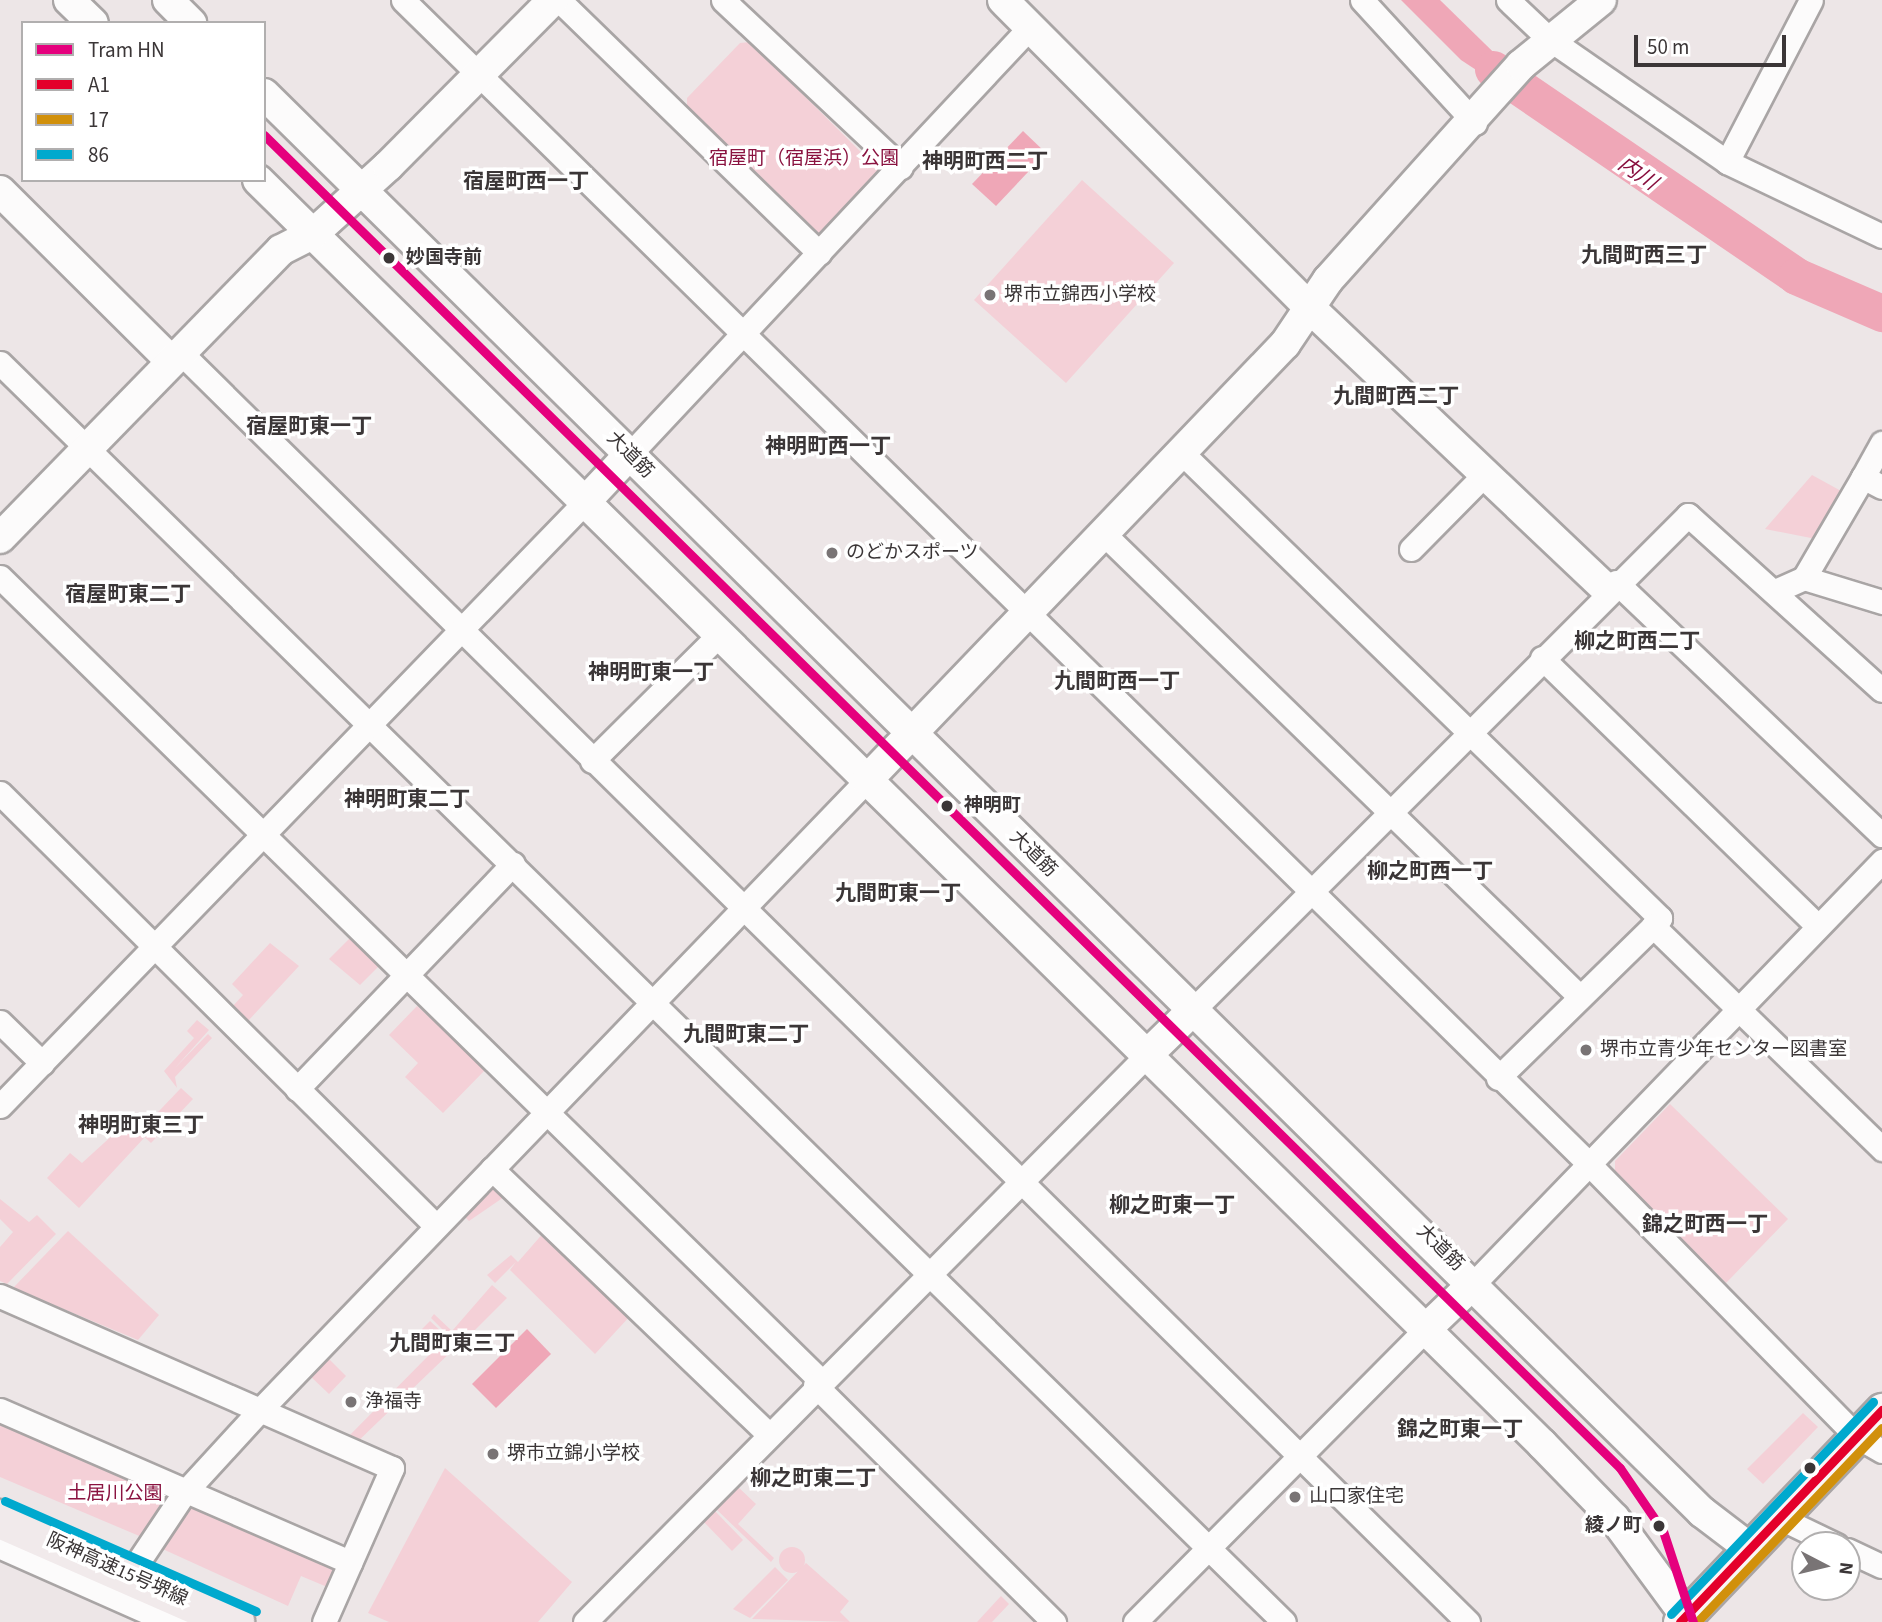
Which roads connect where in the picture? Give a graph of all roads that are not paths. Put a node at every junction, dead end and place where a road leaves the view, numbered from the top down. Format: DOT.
graph roads {
  1 [pos="69,0"];
  2 [pos="168,0"];
  3 [pos="403,0"];
  4 [pos="553,0"];
  5 [pos="559,0"];
  6 [pos="723,0"];
  7 [pos="1003,0"];
  8 [pos="1362,0"];
  9 [pos="1508,0"];
  10 [pos="1601,0"];
  11 [pos="1811,0"];
  12 [pos="91,21"];
  13 [pos="189,21"];
  14 [pos="1029,28"];
  15 [pos="1548,38"];
  16 [pos="480,75"];
  17 [pos="266,96"];
  18 [pos="1479,115"];
  19 [pos="1727,162"];
  20 [pos="901,167"];
  21 [pos="260,182"];
  22 [pos="362,190"];
  23 [pos="0,191"];
  24 [pos="313,234"];
  25 [pos="1882,236"];
  26 [pos="819,253"];
  27 [pos="1310,307"];
  28 [pos="742,336"];
  29 [pos="176,357"];
  30 [pos="0,363"];
  31 [pos="1882,443"];
  32 [pos="88,449"];
  33 [pos="1182,453"];
  34 [pos="630,454"];
  35 [pos="1487,472"];
  36 [pos="1872,482"];
  37 [pos="583,504"];
  38 [pos="1105,535"];
  39 [pos="0,538"];
  40 [pos="1411,549"];
  41 [pos="0,577"];
  42 [pos="1804,578"];
  43 [pos="1612,586"];
  44 [pos="1775,591"];
  45 [pos="1882,602"];
  46 [pos="1028,615"];
  47 [pos="461,632"];
  48 [pos="718,636"];
  49 [pos="1542,658"];
  50 [pos="1882,690"];
  51 [pos="370,724"];
  52 [pos="911,734"];
  53 [pos="1469,734"];
  54 [pos="592,761"];
  55 [pos="867,780"];
  56 [pos="0,793"];
  57 [pos="1388,813"];
  58 [pos="261,833"];
  59 [pos="1882,835"];
  60 [pos="1882,861"];
  61 [pos="513,863"];
  62 [pos="1310,891"];
  63 [pos="742,908"];
  64 [pos="1816,925"];
  65 [pos="1653,926"];
  66 [pos="155,946"];
  67 [pos="406,975"];
  68 [pos="1578,995"];
  69 [pos="651,1002"];
  70 [pos="1735,1008"];
  71 [pos="1193,1010"];
  72 [pos="0,1022"];
  73 [pos="1147,1055"];
  74 [pos="42,1063"];
  75 [pos="1498,1078"];
  76 [pos="297,1089"];
  77 [pos="5,1092"];
  78 [pos="547,1111"];
  79 [pos="1882,1149"];
  80 [pos="1588,1163"];
  81 [pos="492,1169"];
  82 [pos="1019,1184"];
  83 [pos="436,1226"];
  84 [pos="930,1272"];
  85 [pos="1475,1282"];
  86 [pos="0,1296"];
  87 [pos="1425,1330"];
  88 [pos="818,1383"];
  89 [pos="261,1409"];
  90 [pos="0,1410"];
  91 [pos="1882,1410"];
  92 [pos="766,1432"];
  93 [pos="1869,1443"];
  94 [pos="1298,1456"];
  95 [pos="184,1493"];
  96 [pos="0,1512"];
  97 [pos="1776,1516"];
  98 [pos="0,1519"];
  99 [pos="1807,1531"];
  100 [pos="0,1542"];
  101 [pos="1748,1547"];
  102 [pos="1208,1549"];
  103 [pos="1861,1556"];
  104 [pos="350,1562"];
  105 [pos="1882,1566"];
  106 [pos="132,1570"];
  107 [pos="146,1615"];
  108 [pos="1686,1620"];
  109 [pos="178,1622"];
  110 [pos="188,1622"];
  111 [pos="235,1622"];
  112 [pos="251,1622"];
  113 [pos="324,1622"];
  114 [pos="585,1622"];
  115 [pos="1054,1622"];
  116 [pos="1135,1622"];
  117 [pos="1284,1622"];
  118 [pos="1468,1622"];
  1 -- 12 [label="street"];
  2 -- 13 [label="street"];
  3 -- 16 [label="street"];
  4 -- 16 [label="street"];
  5 -- 26 [label="street"];
  6 -- 20 [label="street"];
  7 -- 14 [label="street"];
  8 -- 18 [label="street"];
  9 -- 15 [label="street"];
  10 -- 15 [label="street"];
  11 -- 19 [label="street"];
  14 -- 20 [label="street"];
  14 -- 27 [label="street"];
  15 -- 18 [label="street"];
  15 -- 19 [label="street"];
  16 -- 22 [label="street"];
  16 -- 28 [label="street"];
  17 -- 22 [label="street, 大道筋"];
  18 -- 27 [label="street"];
  19 -- 25 [label="street"];
  20 -- 26 [label="street"];
  21 -- 24 [label="street"];
  22 -- 24 [label="street"];
  22 -- 34 [label="street, 大道筋"];
  23 -- 29 [label="street"];
  24 -- 29 [label="street"];
  24 -- 37 [label="street"];
  26 -- 28 [label="street"];
  27 -- 33 [label="street"];
  27 -- 35 [label="street"];
  28 -- 34 [label="street"];
  28 -- 46 [label="street"];
  29 -- 32 [label="street"];
  29 -- 47 [label="street"];
  30 -- 32 [label="street"];
  31 -- 36 [label="street"];
  32 -- 39 [label="street"];
  32 -- 51 [label="street"];
  33 -- 38 [label="street"];
  33 -- 53 [label="street"];
  34 -- 37 [label="street"];
  34 -- 52 [label="street, 大道筋"];
  35 -- 40 [label="street"];
  35 -- 43 [label="street"];
  36 -- 42 [label="street"];
  37 -- 47 [label="street"];
  37 -- 48 [label="street"];
  38 -- 46 [label="street"];
  38 -- 57 [label="street"];
  41 -- 58 [label="street"];
  42 -- 44 [label="street"];
  42 -- 45 [label="street"];
  43 -- 44 [label="street"];
  43 -- 49 [label="street"];
  43 -- 59 [label="street"];
  44 -- 50 [label="street"];
  46 -- 52 [label="street"];
  46 -- 62 [label="street"];
  47 -- 51 [label="street"];
  47 -- 54 [label="street"];
  48 -- 54 [label="street"];
  48 -- 55 [label="street"];
  49 -- 53 [label="street"];
  49 -- 64 [label="street"];
  51 -- 58 [label="street"];
  51 -- 61 [label="street"];
  52 -- 55 [label="street"];
  52 -- 71 [label="street, 大道筋"];
  53 -- 57 [label="street"];
  53 -- 65 [label="street"];
  54 -- 63 [label="street"];
  55 -- 63 [label="street"];
  55 -- 73 [label="street"];
  56 -- 66 [label="street"];
  57 -- 62 [label="street"];
  57 -- 68 [label="street"];
  58 -- 66 [label="street"];
  58 -- 67 [label="street"];
  60 -- 64 [label="street"];
  61 -- 67 [label="street"];
  61 -- 69 [label="street"];
  62 -- 71 [label="street"];
  62 -- 75 [label="street"];
  63 -- 69 [label="street"];
  63 -- 82 [label="street"];
  64 -- 70 [label="street"];
  65 -- 68 [label="street"];
  65 -- 70 [label="street"];
  66 -- 74 [label="street"];
  66 -- 76 [label="street"];
  67 -- 76 [label="street"];
  67 -- 78 [label="street"];
  68 -- 75 [label="street"];
  69 -- 78 [label="street"];
  69 -- 84 [label="street"];
  70 -- 79 [label="street"];
  70 -- 80 [label="street"];
  71 -- 73 [label="street"];
  71 -- 85 [label="street, 大道筋"];
  72 -- 74 [label="street"];
  73 -- 82 [label="street"];
  73 -- 87 [label="street"];
  74 -- 77 [label="street"];
  75 -- 80 [label="street"];
  76 -- 83 [label="street"];
  78 -- 81 [label="street"];
  78 -- 88 [label="street"];
  80 -- 85 [label="street"];
  80 -- 93 [label="street"];
  81 -- 83 [label="street"];
  81 -- 92 [label="street"];
  82 -- 84 [label="street"];
  82 -- 94 [label="street"];
  83 -- 89 [label="street"];
  84 -- 88 [label="street"];
  84 -- 102 [label="street"];
  85 -- 87 [label="street"];
  85 -- 101 [label="street, 大道筋"];
  86 -- 89 [label="street"];
  87 -- 94 [label="street"];
  87 -- 108 [label="street"];
  88 -- 92 [label="street"];
  88 -- 115 [label="street"];
  89 -- 95 [label="street"];
  89 -- 104 [label="street"];
  90 -- 95 [label="street"];
  91 -- 93 [label="main road"];
  92 -- 114 [label="street"];
  93 -- 97 [label="main road"];
  94 -- 102 [label="street"];
  94 -- 118 [label="street"];
  95 -- 104 [label="street"];
  95 -- 106 [label="street"];
  96 -- 106 [label="street"];
  97 -- 99 [label="street"];
  97 -- 101 [label="main road"];
  98 -- 111 [label="highway, 阪神高速15号堺線"];
  100 -- 107 [label="street"];
  100 -- 110 [label="highway, 阪神高速15号堺線"];
  101 -- 108 [label="main road"];
  102 -- 116 [label="street"];
  102 -- 117 [label="street"];
  103 -- 105 [label="street"];
  104 -- 113 [label="street"];
  106 -- 112 [label="street"];
  107 -- 109 [label="street"];
}
